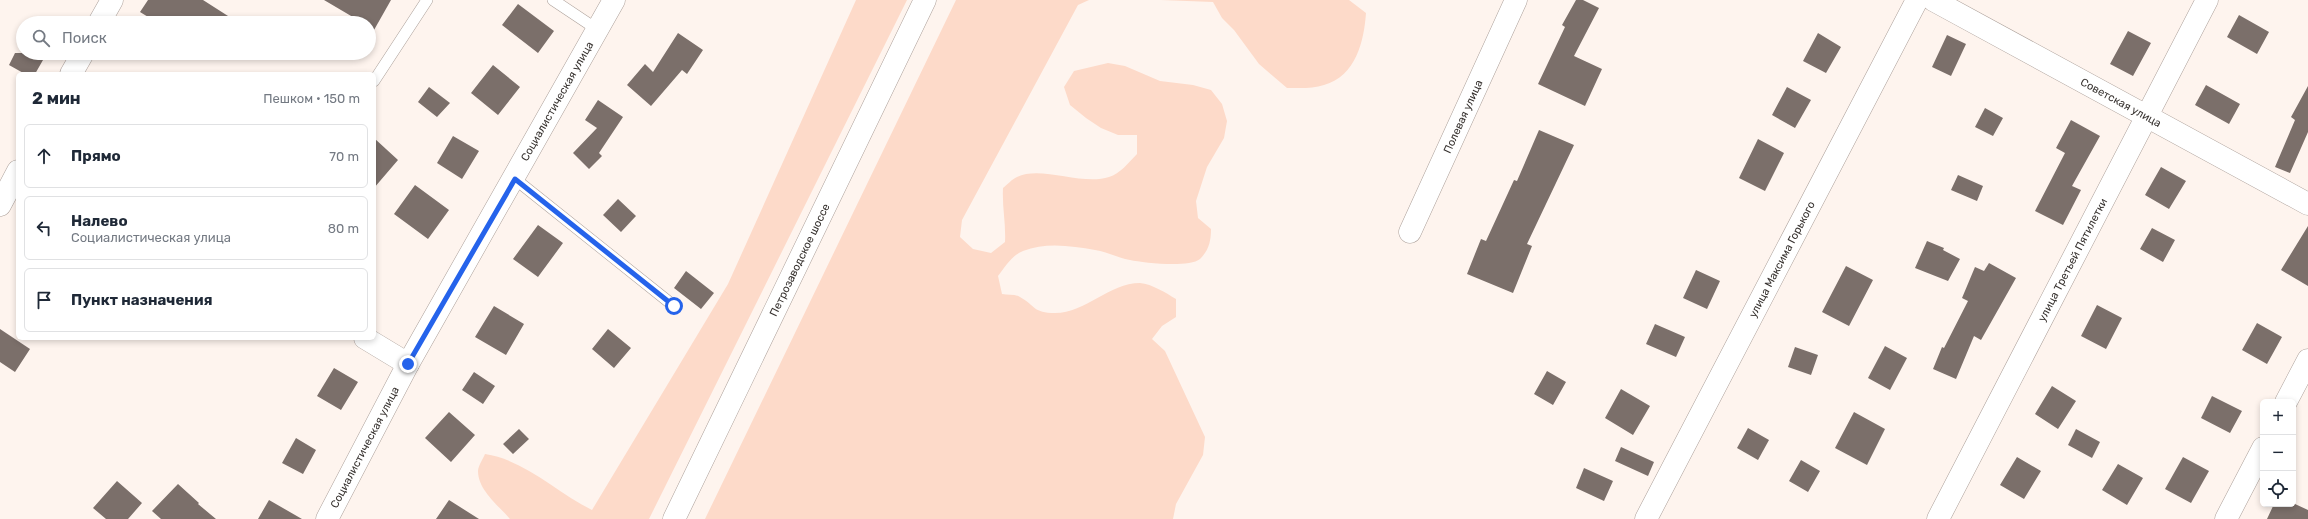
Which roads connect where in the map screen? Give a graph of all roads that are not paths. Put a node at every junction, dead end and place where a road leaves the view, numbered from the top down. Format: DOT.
graph roads {
  1 [pos="112,0"];
  2 [pos="427,0"];
  3 [pos="553,0"];
  4 [pos="614,0"];
  5 [pos="925,0"];
  6 [pos="1516,0"];
  7 [pos="1917,0"];
  8 [pos="1933,0"];
  9 [pos="2207,0"];
  10 [pos="103,16"];
  11 [pos="598,30"];
  12 [pos="79,60"];
  13 [pos="72,72"];
  14 [pos="376,78"];
  15 [pos="2147,116"];
  16 [pos="16,175"];
  17 [pos="515,179"];
  18 [pos="2308,204"];
  19 [pos="0,205"];
  20 [pos="1410,232"];
  21 [pos="674,306"];
  22 [pos="369,340"];
  23 [pos="2308,360"];
  24 [pos="408,364"];
  25 [pos="2288,399"];
  26 [pos="2260,454"];
  27 [pos="327,519"];
  28 [pos="674,519"];
  29 [pos="1646,519"];
  30 [pos="1938,519"];
  31 [pos="2226,519"];
  1 -- 10 [label="street"];
  2 -- 14 [label="lane"];
  3 -- 11 [label="lane"];
  4 -- 11 [label="street, Социалистическая улица"];
  5 -- 28 [label="street, Петрозаводское шоссе"];
  6 -- 20 [label="street, Полевая улица"];
  7 -- 29 [label="street, улица Максима Горького"];
  8 -- 15 [label="street, Советская улица"];
  9 -- 15 [label="street, улица Третьей Пятилетки"];
  11 -- 17 [label="street, Социалистическая улица"];
  12 -- 13 [label="street"];
  15 -- 18 [label="street, Советская улица"];
  15 -- 30 [label="street, улица Третьей Пятилетки"];
  16 -- 19 [label="street"];
  17 -- 21 [label="lane"];
  17 -- 24 [label="street, Социалистическая улица"];
  22 -- 24 [label="street"];
  23 -- 25 [label="street"];
  24 -- 27 [label="street, Социалистическая улица"];
  26 -- 31 [label="street"];
}
